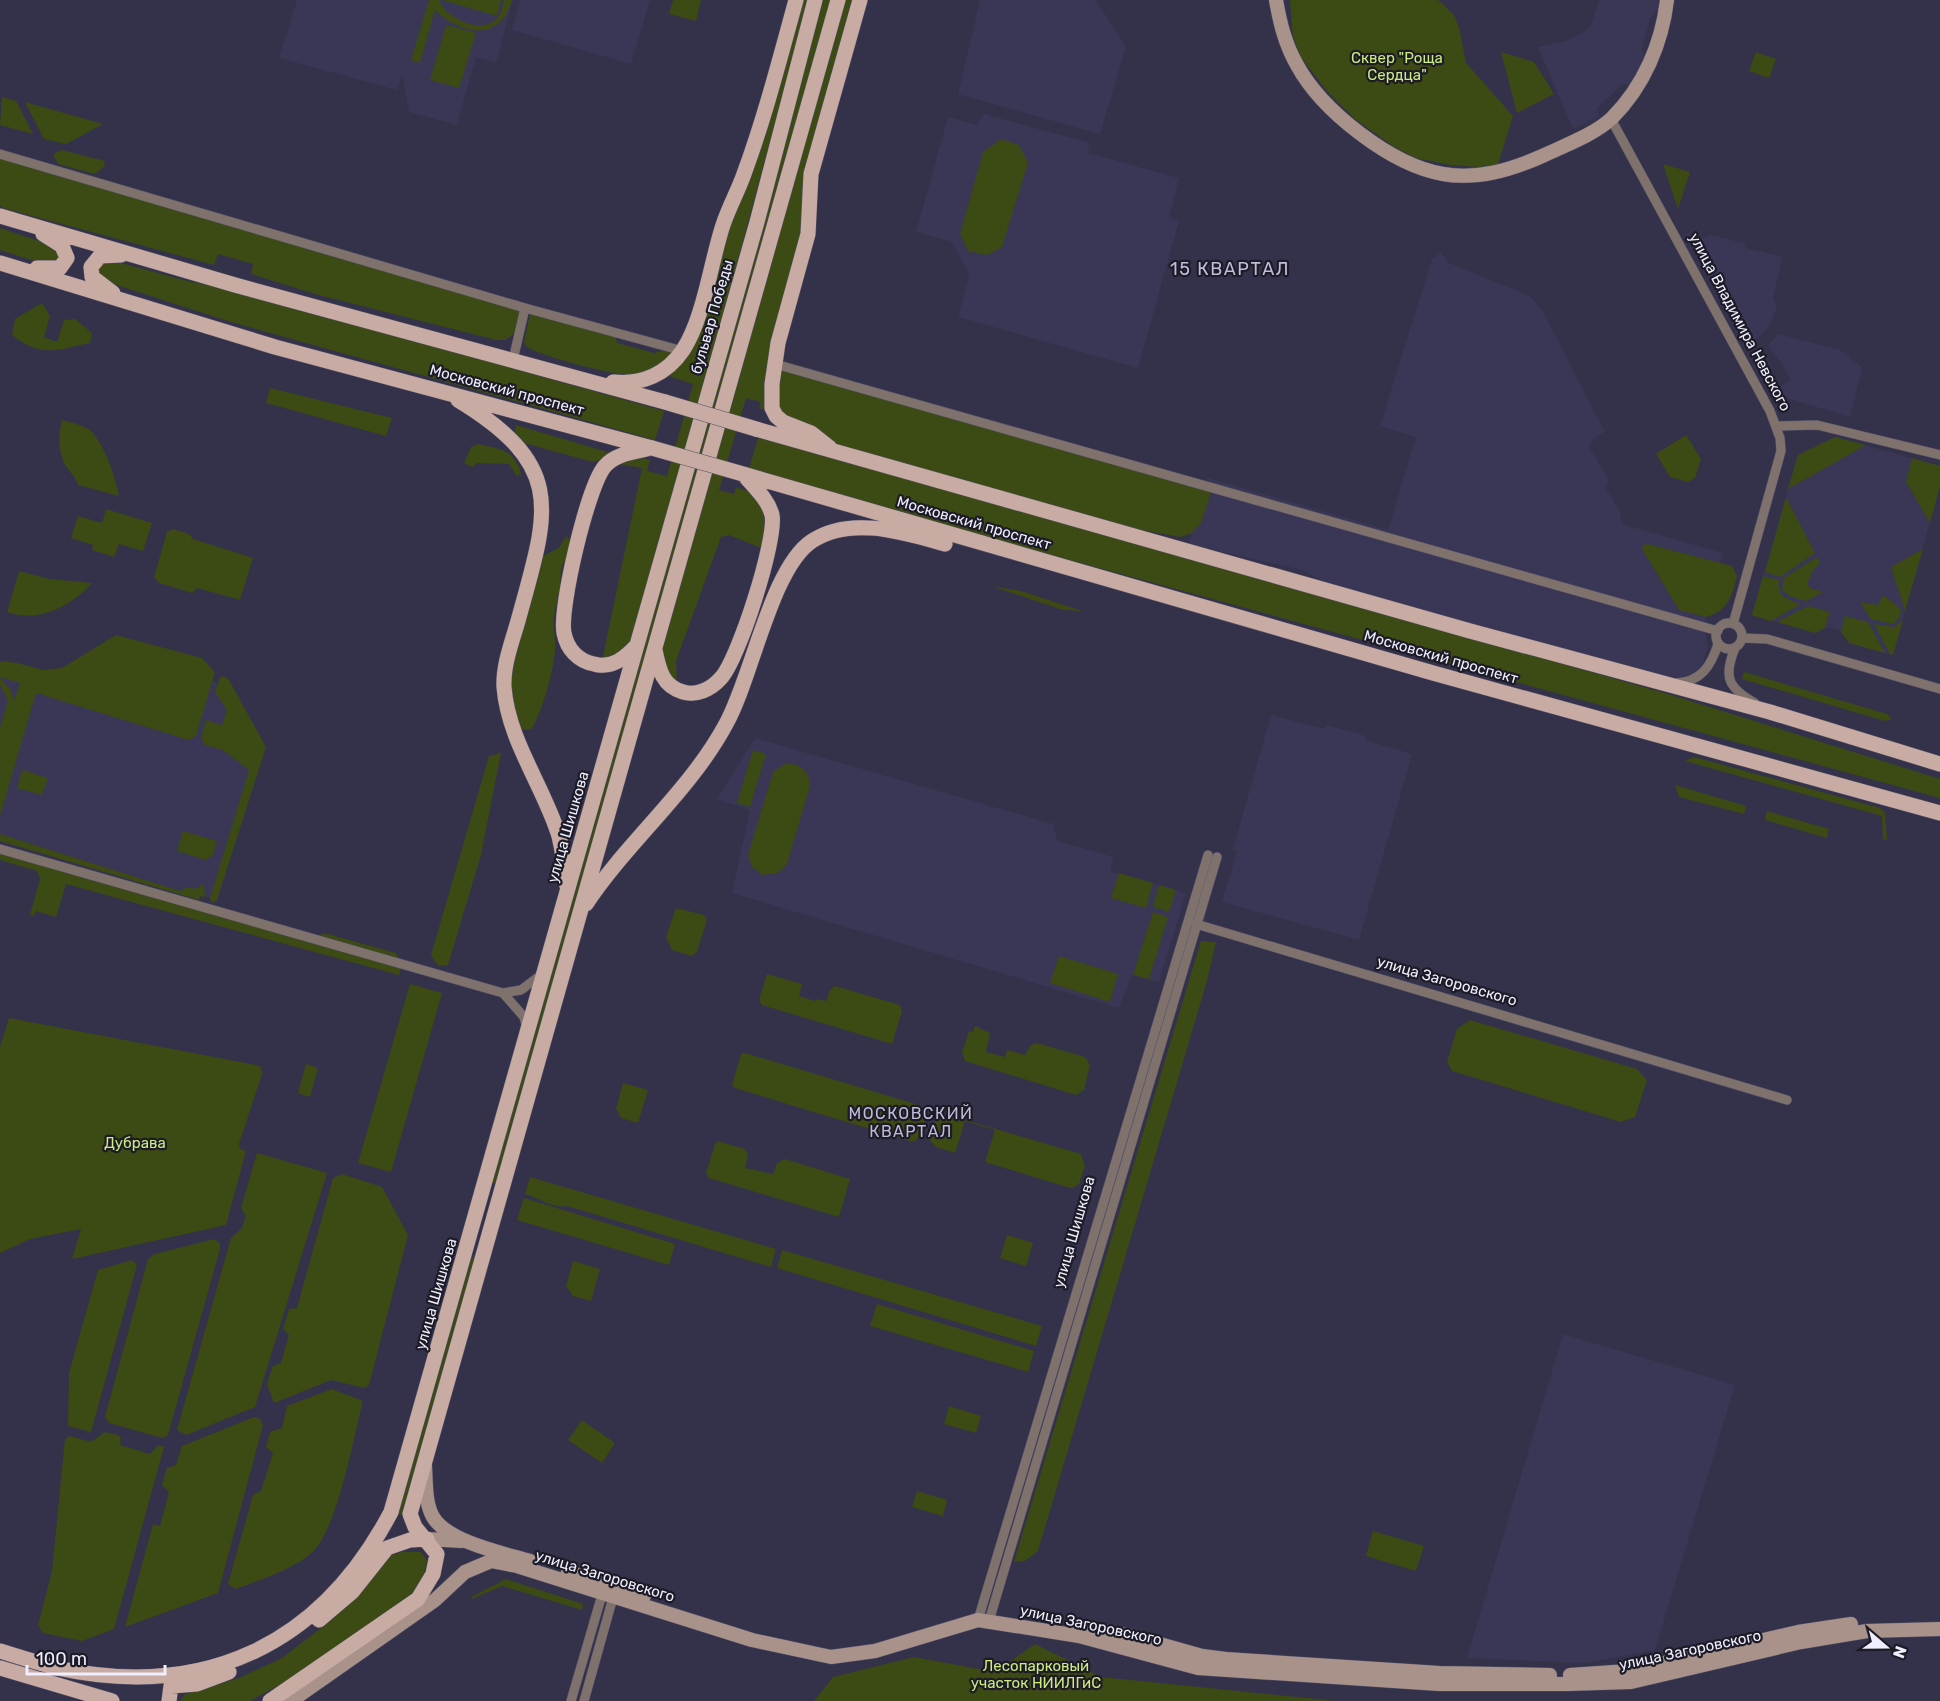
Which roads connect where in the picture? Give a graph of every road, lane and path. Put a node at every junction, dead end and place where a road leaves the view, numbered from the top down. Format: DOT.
graph roads {
  1 [pos="796,0"];
  2 [pos="815,0"];
  3 [pos="838,0"];
  4 [pos="860,0"];
  5 [pos="1276,0"];
  6 [pos="1668,0"];
  7 [pos="1611,119"];
  8 [pos="0,154"];
  9 [pos="0,216"];
  10 [pos="22,222"];
  11 [pos="136,256"];
  12 [pos="4,264"];
  13 [pos="121,299"];
  14 [pos="525,308"];
  15 [pos="683,351"];
  16 [pos="513,360"];
  17 [pos="775,364"];
  18 [pos="582,378"];
  19 [pos="442,391"];
  20 [pos="1777,426"];
  21 [pos="652,448"];
  22 [pos="835,452"];
  23 [pos="1940,455"];
  24 [pos="743,474"];
  25 [pos="1031,558"];
  26 [pos="1733,624"];
  27 [pos="1718,631"];
  28 [pos="1742,638"];
  29 [pos="639,643"];
  30 [pos="1719,644"];
  31 [pos="654,648"];
  32 [pos="1735,648"];
  33 [pos="1668,683"];
  34 [pos="1940,688"];
  35 [pos="1770,712"];
  36 [pos="1940,764"];
  37 [pos="1940,813"];
  38 [pos="0,849"];
  39 [pos="568,895"];
  40 [pos="578,916"];
  41 [pos="1196,924"];
  42 [pos="547,969"];
  43 [pos="503,993"];
  44 [pos="529,1033"];
  45 [pos="1787,1100"];
  46 [pos="485,1186"];
  47 [pos="500,1191"];
  48 [pos="475,1252"];
  49 [pos="425,1466"];
  50 [pos="391,1512"];
  51 [pos="427,1539"];
  52 [pos="462,1541"];
  53 [pos="387,1548"];
  54 [pos="609,1589"];
  55 [pos="984,1617"];
  56 [pos="1940,1620"];
  57 [pos="1940,1629"];
  58 [pos="0,1651"];
  59 [pos="0,1668"];
  60 [pos="83,1672"];
  61 [pos="315,1679"];
  62 [pos="170,1693"];
  63 [pos="87,1697"];
  64 [pos="112,1701"];
  65 [pos="270,1701"];
  66 [pos="291,1701"];
  67 [pos="571,1701"];
  68 [pos="584,1701"];
  1 -- 15 [label="main road"];
  2 -- 29 [label="main road, бульвар Победы"];
  3 -- 31 [label="main road"];
  4 -- 17 [label="main road"];
  5 -- 7 [label="street"];
  6 -- 7 [label="street"];
  7 -- 20 [label="street, улица Владимира Невского"];
  8 -- 14 [label="street"];
  9 -- 10 [label="main road, Московский проспект"];
  10 -- 11 [label="main road, Московский проспект"];
  10 -- 12 [label="main road"];
  11 -- 13 [label="main road"];
  11 -- 16 [label="main road, Московский проспект"];
  12 -- 13 [label="main road, Московский проспект"];
  13 -- 19 [label="main road, Московский проспект"];
  14 -- 15 [label="street"];
  14 -- 16 [label="street"];
  15 -- 18 [label="main road"];
  16 -- 18 [label="main road, Московский проспект"];
  17 -- 22 [label="main road"];
  17 -- 27 [label="street"];
  18 -- 22 [label="main road, Московский проспект, bridge"];
  19 -- 21 [label="main road, Московский проспект"];
  19 -- 39 [label="main road"];
  20 -- 23 [label="street, улица Владимира Невского"];
  20 -- 26 [label="street"];
  21 -- 24 [label="main road, Московский проспект, bridge"];
  21 -- 29 [label="main road"];
  22 -- 33 [label="main road, Московский проспект"];
  24 -- 25 [label="main road, Московский проспект"];
  24 -- 31 [label="main road"];
  25 -- 37 [label="main road, Московский проспект"];
  25 -- 40 [label="main road"];
  26 -- 27 [label="street"];
  26 -- 28 [label="street"];
  27 -- 30 [label="street"];
  28 -- 32 [label="street"];
  28 -- 34 [label="street"];
  29 -- 39 [label="main road, улица Шишкова"];
  30 -- 32 [label="street"];
  30 -- 33 [label="street"];
  31 -- 40 [label="main road, улица Шишкова"];
  32 -- 35 [label="street"];
  33 -- 35 [label="main road, Московский проспект"];
  35 -- 36 [label="main road, Московский проспект"];
  38 -- 43 [label="street"];
  39 -- 42 [label="main road, улица Шишкова"];
  40 -- 47 [label="main road, улица Шишкова"];
  41 -- 45 [label="street, улица Загоровского"];
  41 -- 55 [label="street, улица Шишкова"];
  41 -- 55 [label="street, улица Шишкова"];
  42 -- 43 [label="street"];
  42 -- 44 [label="main road, улица Шишкова"];
  43 -- 44 [label="street"];
  44 -- 46 [label="main road, улица Шишкова"];
  46 -- 47 [label="main road"];
  46 -- 48 [label="main road, улица Шишкова"];
  47 -- 48 [label="main road, улица Шишкова"];
  48 -- 49 [label="main road, улица Шишкова"];
  48 -- 50 [label="main road, улица Шишкова"];
  49 -- 51 [label="main road, улица Шишкова"];
  49 -- 52 [label="street, улица Загоровского"];
  50 -- 53 [label="main road"];
  50 -- 60 [label="main road, улица Шишкова"];
  51 -- 52 [label="street"];
  51 -- 53 [label="main road"];
  51 -- 61 [label="main road, улица Шишкова"];
  52 -- 54 [label="street, улица Загоровского"];
  53 -- 62 [label="main road"];
  54 -- 55 [label="street, улица Загоровского"];
  54 -- 61 [label="street, улица Загоровского"];
  54 -- 67 [label="street"];
  54 -- 68 [label="street"];
  55 -- 56 [label="street, улица Загоровского"];
  55 -- 57 [label="street, улица Загоровского"];
  58 -- 60 [label="main road, улица Шишкова"];
  59 -- 63 [label="main road"];
  60 -- 62 [label="main road"];
  61 -- 65 [label="main road, улица Шишкова"];
  61 -- 66 [label="street, улица Загоровского"];
  63 -- 64 [label="main road"];
}
